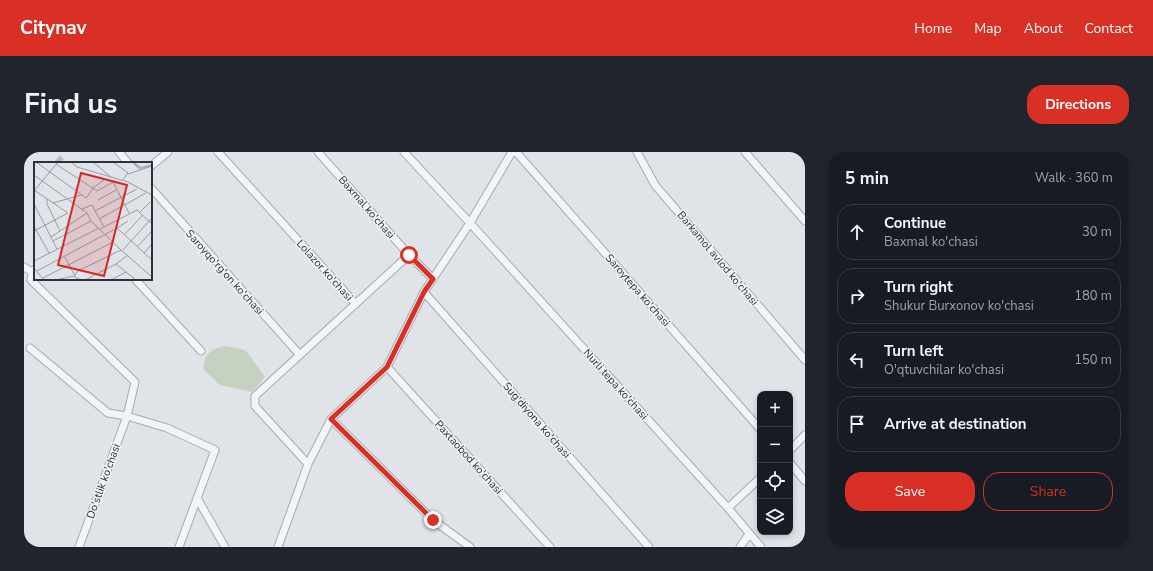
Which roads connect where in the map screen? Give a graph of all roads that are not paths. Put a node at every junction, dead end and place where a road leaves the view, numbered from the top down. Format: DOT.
graph roads {
  1 [pos="119,152"];
  2 [pos="168,152"];
  3 [pos="218,152"];
  4 [pos="318,152"];
  5 [pos="404,152"];
  6 [pos="512,152"];
  7 [pos="516,152"];
  8 [pos="637,152"];
  9 [pos="745,152"];
  10 [pos="127,162"];
  11 [pos="152,165"];
  12 [pos="152,189"];
  13 [pos="805,221"];
  14 [pos="470,223"];
  15 [pos="409,255"];
  16 [pos="24,267"];
  17 [pos="34,270"];
  18 [pos="433,279"];
  19 [pos="136,280"];
  20 [pos="424,292"];
  21 [pos="356,304"];
  22 [pos="30,348"];
  23 [pos="201,351"];
  24 [pos="300,356"];
  25 [pos="805,360"];
  26 [pos="387,367"];
  27 [pos="127,416"];
  28 [pos="331,419"];
  29 [pos="758,427"];
  30 [pos="805,435"];
  31 [pos="793,447"];
  32 [pos="308,464"];
  33 [pos="793,467"];
  34 [pos="757,481"];
  35 [pos="805,481"];
  36 [pos="197,498"];
  37 [pos="728,508"];
  38 [pos="750,534"];
  39 [pos="79,547"];
  40 [pos="179,547"];
  41 [pos="225,547"];
  42 [pos="278,547"];
  43 [pos="470,547"];
  44 [pos="550,547"];
  45 [pos="649,547"];
  46 [pos="740,547"];
  47 [pos="761,547"];
  1 -- 10 [label="street"];
  2 -- 11 [label="street"];
  3 -- 21 [label="street, Lolazor ko'chasi"];
  4 -- 15 [label="street, Baxmal ko'chasi"];
  5 -- 14 [label="street, Nurli tepa ko'chasi"];
  6 -- 14 [label="street"];
  7 -- 29 [label="street, Saroytepa ko'chasi"];
  8 -- 25 [label="street, Barkamol avlod ko'chasi"];
  9 -- 13 [label="street"];
  12 -- 24 [label="street, Saroyqo'rg'on ko'chasi"];
  14 -- 18 [label="street"];
  14 -- 37 [label="street, Nurli tepa ko'chasi"];
  15 -- 18 [label="street, Baxmal ko'chasi"];
  15 -- 21 [label="street"];
  16 -- 17 [label="street"];
  17 -- 27 [label="street, Do'stlik ko'chasi"];
  18 -- 20 [label="street"];
  19 -- 23 [label="street"];
  20 -- 26 [label="street"];
  20 -- 45 [label="street, Sug'diyona ko'chasi"];
  21 -- 24 [label="street, Lolazor ko'chasi"];
  22 -- 27 [label="street"];
  24 -- 32 [label="street, Lolazor ko'chasi"];
  26 -- 28 [label="street"];
  26 -- 44 [label="street, Paxtaobod ko'chasi"];
  27 -- 36 [label="street"];
  27 -- 39 [label="street, Do'stlik ko'chasi"];
  28 -- 32 [label="street"];
  28 -- 43 [label="street"];
  30 -- 31 [label="street"];
  32 -- 42 [label="street"];
  33 -- 35 [label="street"];
  34 -- 37 [label="street"];
  36 -- 40 [label="street"];
  36 -- 41 [label="street"];
  37 -- 38 [label="street, Nurli tepa ko'chasi"];
  38 -- 46 [label="street"];
  38 -- 47 [label="street, Nurli tepa ko'chasi"];
}
